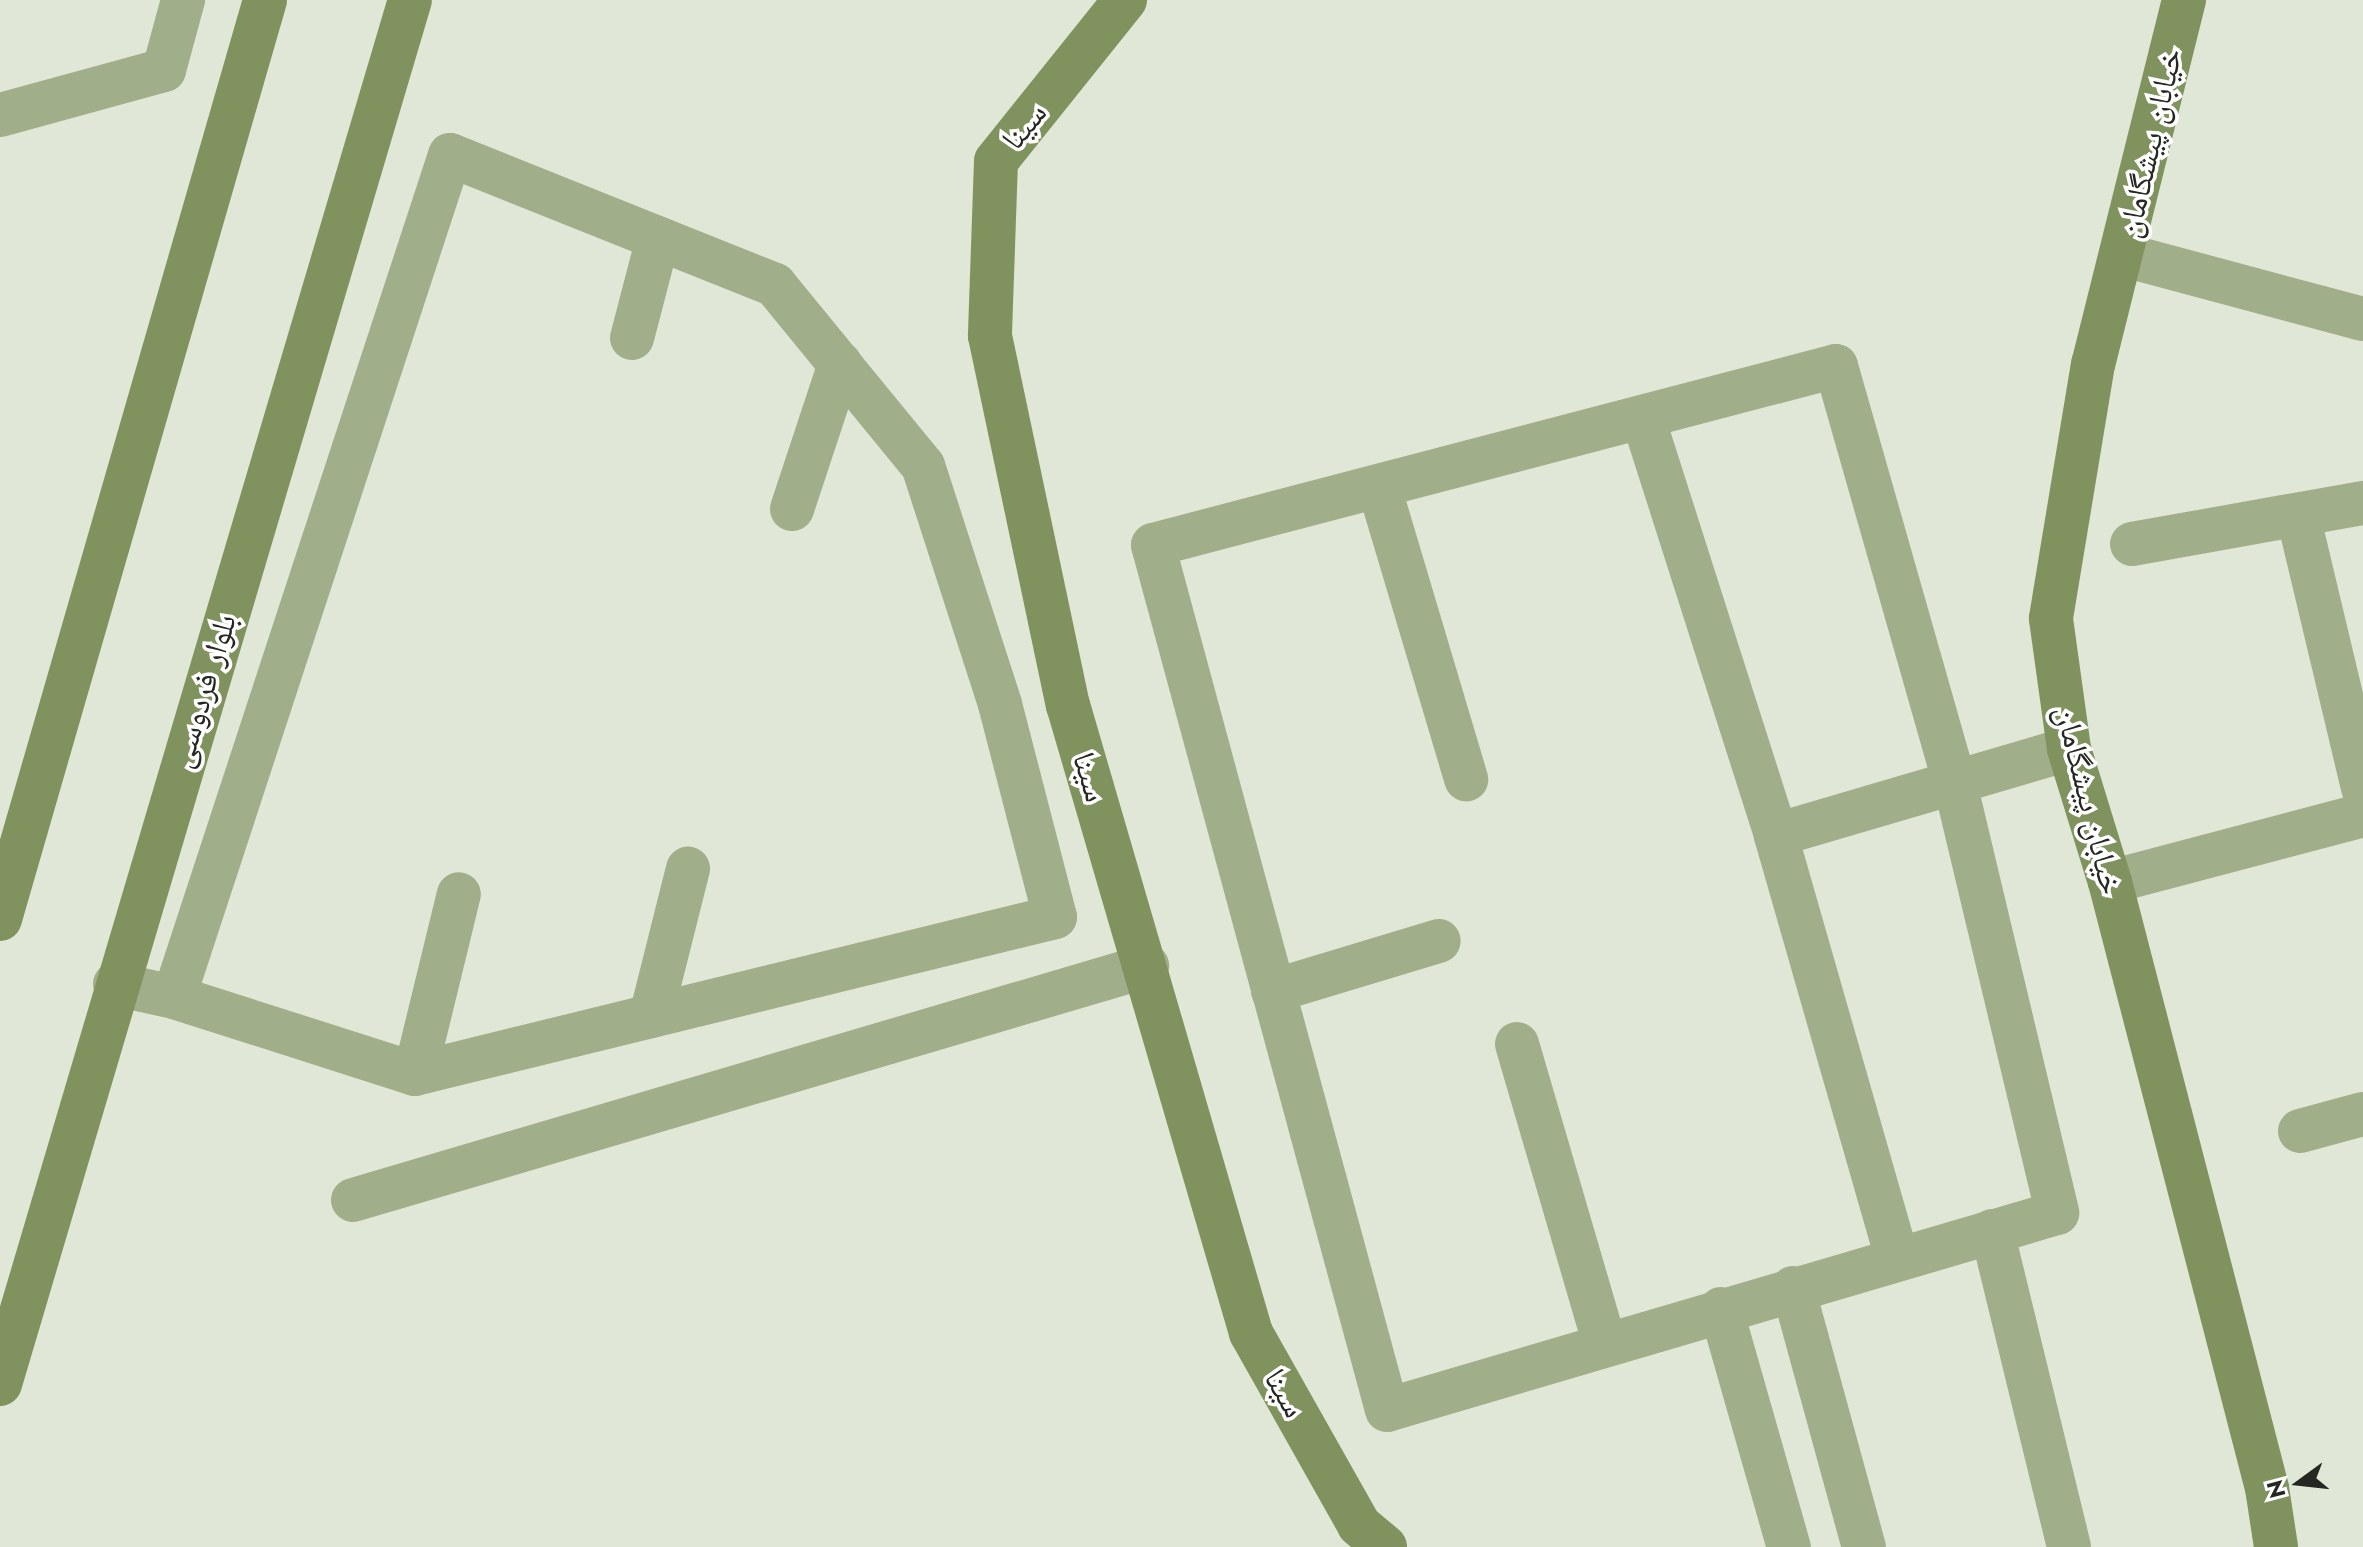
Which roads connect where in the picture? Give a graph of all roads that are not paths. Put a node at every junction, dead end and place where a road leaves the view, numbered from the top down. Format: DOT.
graph roads {
  1 [pos="183,0"];
  2 [pos="265,0"];
  3 [pos="410,0"];
  4 [pos="1125,0"];
  5 [pos="2184,0"];
  6 [pos="0,115"];
  7 [pos="658,238"];
  8 [pos="2124,255"];
  9 [pos="2363,319"];
  10 [pos="632,338"];
  11 [pos="840,364"];
  12 [pos="1643,418"];
  13 [pos="1380,490"];
  14 [pos="2363,503"];
  15 [pos="792,509"];
  16 [pos="2298,515"];
  17 [pos="2132,544"];
  18 [pos="2069,749"];
  19 [pos="1466,779"];
  20 [pos="1954,779"];
  21 [pos="2363,788"];
  22 [pos="2363,815"];
  23 [pos="1776,835"];
  24 [pos="688,869"];
  25 [pos="2110,882"];
  26 [pos="459,894"];
  27 [pos="0,919"];
  28 [pos="1439,941"];
  29 [pos="1147,966"];
  30 [pos="115,984"];
  31 [pos="1273,991"];
  32 [pos="174,997"];
  33 [pos="651,1016"];
  34 [pos="1517,1044"];
  35 [pos="415,1074"];
  36 [pos="2363,1114"];
  37 [pos="2300,1131"];
  38 [pos="353,1200"];
  39 [pos="1992,1231"];
  40 [pos="1897,1258"];
  41 [pos="1793,1288"];
  42 [pos="1721,1309"];
  43 [pos="1604,1342"];
  44 [pos="0,1384"];
  45 [pos="1385,1547"];
  46 [pos="1789,1547"];
  47 [pos="1864,1547"];
  48 [pos="2069,1547"];
  49 [pos="2276,1547"];
  1 -- 6 [label="street"];
  2 -- 27 [label="street"];
  3 -- 30 [label="street, بلوار فردوسی"];
  4 -- 29 [label="street, سینا"];
  5 -- 8 [label="street, خیابان پیشگامان"];
  7 -- 10 [label="street"];
  7 -- 11 [label="street"];
  7 -- 32 [label="street"];
  8 -- 9 [label="street"];
  8 -- 18 [label="street, خیابان پیشگامان"];
  11 -- 15 [label="street"];
  11 -- 33 [label="street"];
  12 -- 13 [label="street"];
  12 -- 20 [label="street"];
  12 -- 23 [label="street"];
  13 -- 19 [label="street"];
  13 -- 31 [label="street"];
  14 -- 16 [label="street"];
  16 -- 17 [label="street"];
  16 -- 21 [label="street"];
  18 -- 20 [label="street"];
  18 -- 25 [label="street, خیابان پیشگامان"];
  20 -- 23 [label="street"];
  20 -- 39 [label="street"];
  22 -- 25 [label="street"];
  23 -- 40 [label="street"];
  24 -- 33 [label="street"];
  25 -- 49 [label="street, خیابان پیشگامان"];
  26 -- 35 [label="street"];
  28 -- 31 [label="street"];
  29 -- 38 [label="street"];
  29 -- 45 [label="street, سینا"];
  30 -- 32 [label="street"];
  30 -- 44 [label="street, بلوار فردوسی"];
  31 -- 43 [label="street"];
  32 -- 35 [label="street"];
  33 -- 35 [label="street"];
  34 -- 43 [label="street"];
  36 -- 37 [label="street"];
  39 -- 40 [label="street"];
  39 -- 48 [label="street"];
  40 -- 41 [label="street"];
  41 -- 42 [label="street"];
  41 -- 47 [label="street"];
  42 -- 43 [label="street"];
  42 -- 46 [label="street"];
}
